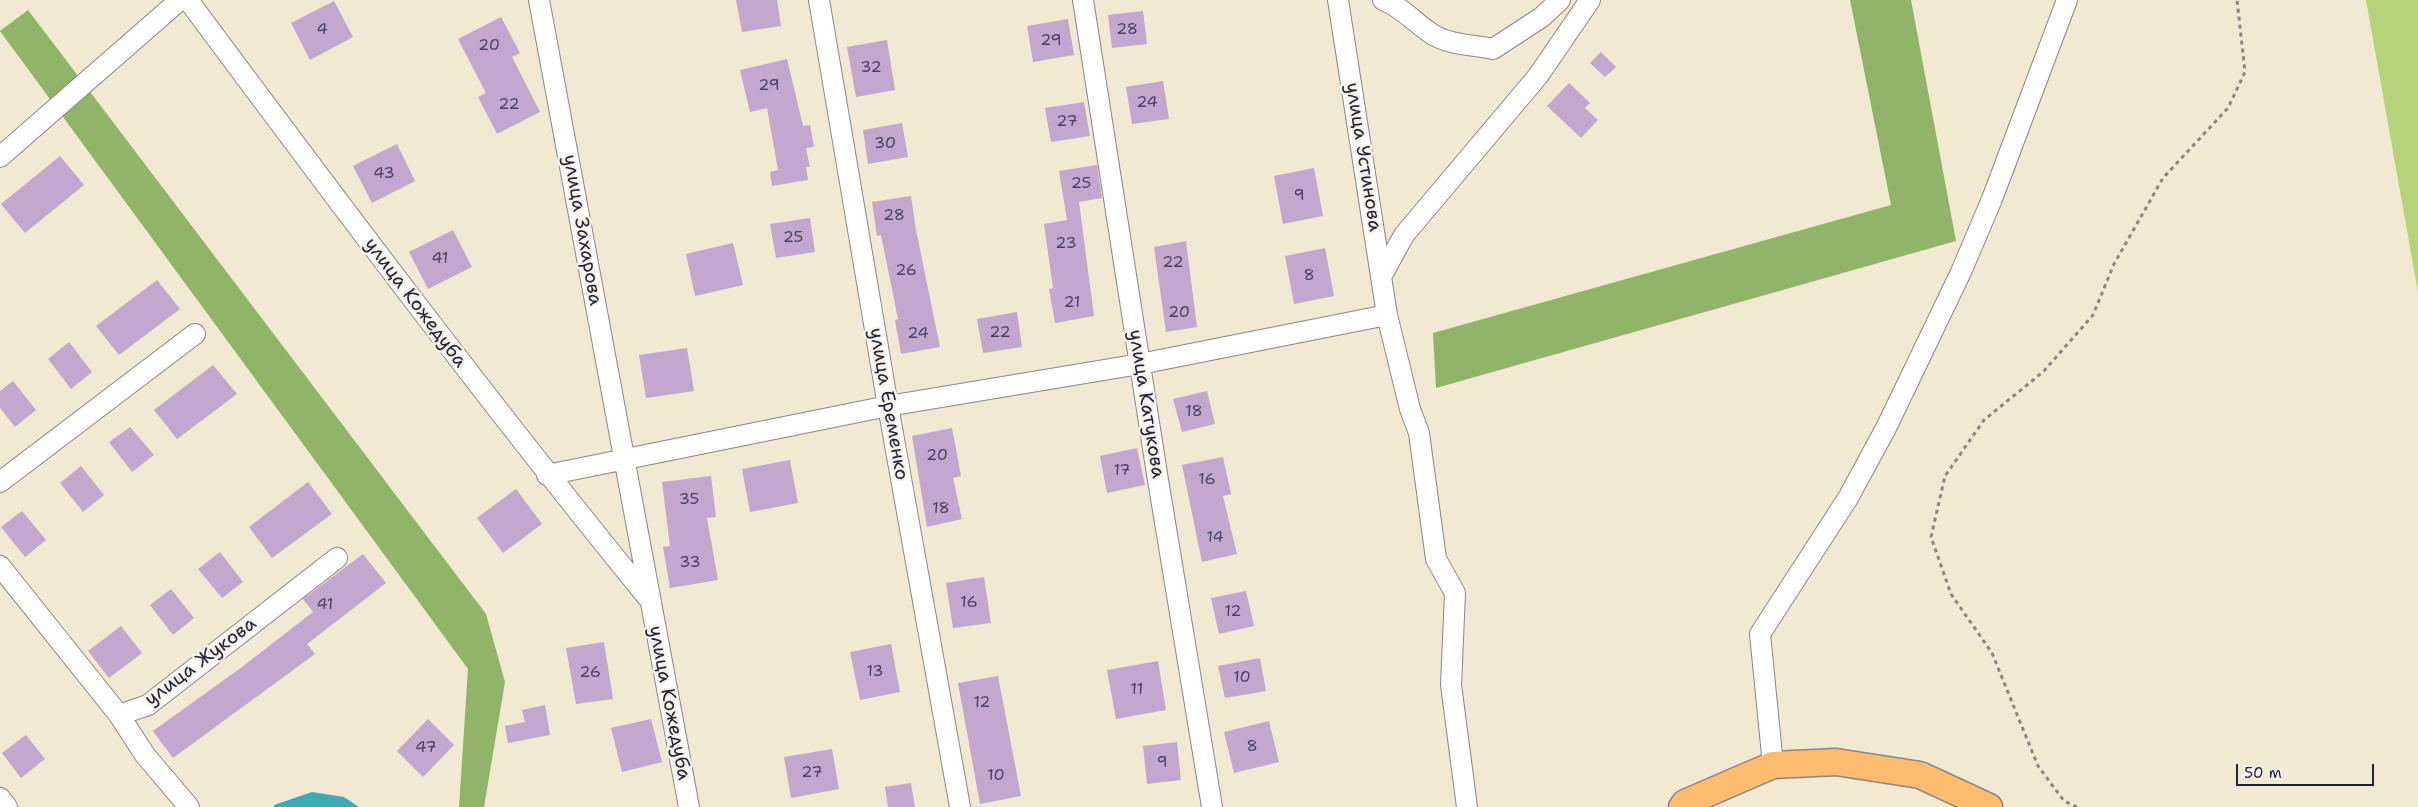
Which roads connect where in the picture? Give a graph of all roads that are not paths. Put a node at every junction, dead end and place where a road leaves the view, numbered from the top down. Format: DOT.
graph roads {
  1 [pos="180,0"];
  2 [pos="188,0"];
  3 [pos="539,0"];
  4 [pos="819,0"];
  5 [pos="1083,0"];
  6 [pos="1338,0"];
  7 [pos="1383,0"];
  8 [pos="1560,0"];
  9 [pos="1590,0"];
  10 [pos="2067,0"];
  11 [pos="0,157"];
  12 [pos="1381,277"];
  13 [pos="1387,315"];
  14 [pos="195,334"];
  15 [pos="1140,364"];
  16 [pos="888,406"];
  17 [pos="624,460"];
  18 [pos="547,475"];
  19 [pos="0,482"];
  20 [pos="336,558"];
  21 [pos="0,566"];
  22 [pos="649,600"];
  23 [pos="119,716"];
  24 [pos="1774,765"];
  25 [pos="0,798"];
  26 [pos="7,807"];
  27 [pos="189,807"];
  28 [pos="689,807"];
  29 [pos="960,807"];
  30 [pos="1212,807"];
  31 [pos="1467,807"];
  32 [pos="1682,807"];
  33 [pos="1989,807"];
  1 -- 11 [label="street"];
  2 -- 18 [label="street, улица Кожедуба"];
  3 -- 17 [label="street, улица Захарова"];
  4 -- 16 [label="street, улица Еременко"];
  5 -- 15 [label="street, улица Катукова"];
  6 -- 12 [label="street, улица Устинова"];
  7 -- 8 [label="street"];
  9 -- 12 [label="street"];
  10 -- 24 [label="street"];
  12 -- 13 [label="street, улица Устинова"];
  13 -- 15 [label="street"];
  13 -- 31 [label="street, улица Устинова"];
  14 -- 19 [label="street"];
  15 -- 16 [label="street"];
  15 -- 30 [label="street, улица Катукова"];
  16 -- 17 [label="street"];
  16 -- 29 [label="street, улица Еременко"];
  17 -- 18 [label="street"];
  17 -- 22 [label="street, улица Кожедуба"];
  18 -- 22 [label="street, улица Кожедуба"];
  20 -- 23 [label="street, улица Жукова"];
  21 -- 23 [label="street"];
  22 -- 28 [label="street, улица Кожедуба"];
  23 -- 27 [label="street"];
  24 -- 32 [label="main road"];
  24 -- 33 [label="main road"];
  25 -- 26 [label="street"];
}
